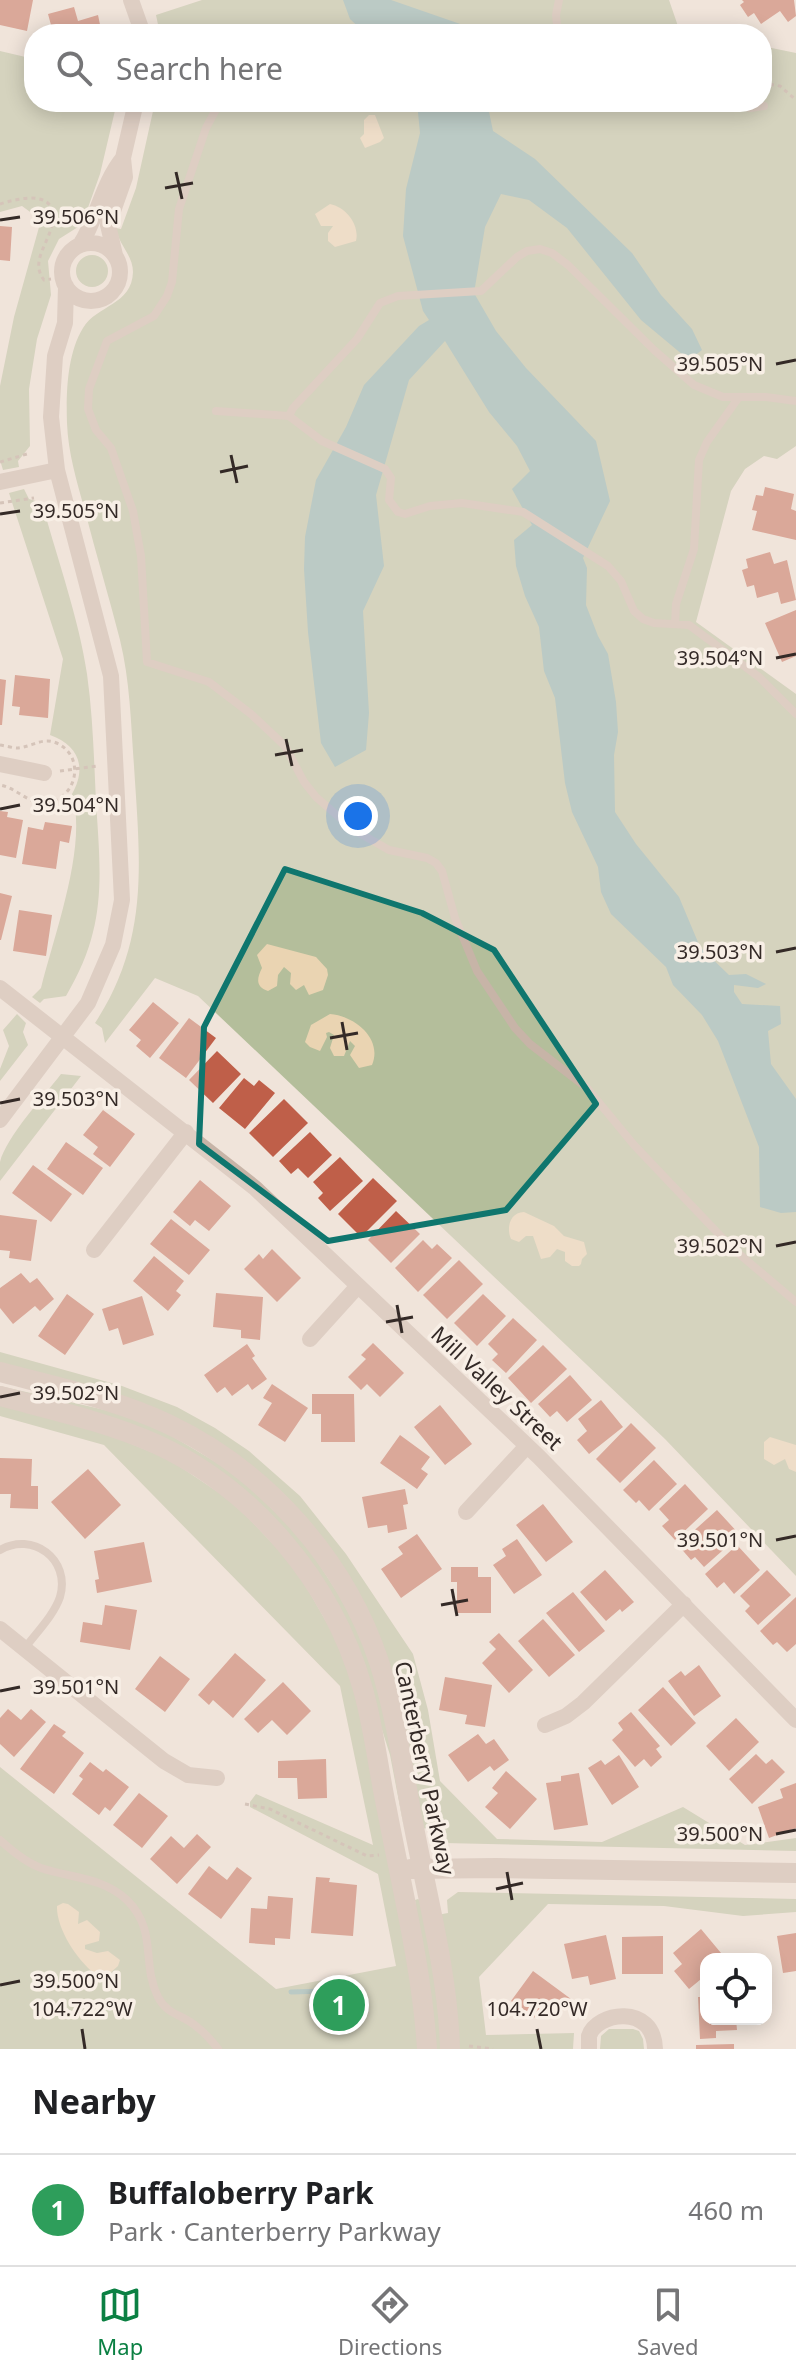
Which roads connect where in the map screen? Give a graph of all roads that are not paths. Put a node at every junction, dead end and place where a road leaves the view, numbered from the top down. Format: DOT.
graph roads {
  1 [pos="131,0"];
  2 [pos="559,0"];
  3 [pos="139,24"];
  4 [pos="557,24"];
  5 [pos="134,112"];
  6 [pos="215,112"];
  7 [pos="123,158"];
  8 [pos="80,245"];
  9 [pos="115,255"];
  10 [pos="58,283"];
  11 [pos="99,301"];
  12 [pos="65,323"];
  13 [pos="739,397"];
  14 [pos="796,401"];
  15 [pos="216,411"];
  16 [pos="289,416"];
  17 [pos="57,470"];
  18 [pos="0,482"];
  19 [pos="675,624"];
  20 [pos="796,714"];
  21 [pos="0,764"];
  22 [pos="44,773"];
  23 [pos="0,988"];
  24 [pos="64,1036"];
  25 [pos="0,1120"];
  26 [pos="186,1132"];
  27 [pos="94,1250"];
  28 [pos="357,1287"];
  29 [pos="796,1302"];
  30 [pos="310,1339"];
  31 [pos="0,1372"];
  32 [pos="0,1396"];
  33 [pos="527,1446"];
  34 [pos="466,1512"];
  35 [pos="0,1550"];
  36 [pos="684,1604"];
  37 [pos="0,1629"];
  38 [pos="25,1648"];
  39 [pos="796,1720"];
  40 [pos="545,1725"];
  41 [pos="217,1778"];
  42 [pos="0,1840"];
  43 [pos="422,1868"];
  44 [pos="399,1871"];
  45 [pos="796,1873"];
  46 [pos="458,2047"];
  47 [pos="218,2049"];
  48 [pos="427,2049"];
  49 [pos="589,2049"];
  50 [pos="655,2049"];
  1 -- 3 [label="street"];
  2 -- 4 [label="lane"];
  5 -- 7 [label="street"];
  6 -- 29 [label="lane"];
  7 -- 8 [label="street"];
  7 -- 9 [label="street"];
  8 -- 9 [label="street"];
  8 -- 10 [label="street"];
  9 -- 11 [label="street"];
  10 -- 11 [label="street"];
  10 -- 12 [label="street"];
  11 -- 12 [label="street"];
  12 -- 17 [label="street"];
  13 -- 14 [label="lane"];
  13 -- 16 [label="lane"];
  13 -- 19 [label="lane"];
  15 -- 16 [label="lane"];
  16 -- 19 [label="lane"];
  17 -- 18 [label="street"];
  17 -- 24 [label="street"];
  19 -- 20 [label="lane"];
  21 -- 22 [label="street"];
  23 -- 24 [label="street, Mill Valley Street"];
  24 -- 25 [label="street"];
  24 -- 26 [label="street, Mill Valley Street"];
  26 -- 27 [label="street"];
  26 -- 28 [label="street, Mill Valley Street"];
  28 -- 30 [label="street"];
  28 -- 33 [label="street, Mill Valley Street"];
  31 -- 43 [label="street, Canterberry Parkway"];
  32 -- 44 [label="street, Canterberry Parkway"];
  33 -- 34 [label="street"];
  33 -- 36 [label="street, Mill Valley Street"];
  35 -- 38 [label="lane"];
  36 -- 39 [label="street, Mill Valley Street"];
  36 -- 40 [label="street"];
  37 -- 38 [label="street"];
  38 -- 41 [label="street"];
  42 -- 47 [label="lane"];
  43 -- 44 [label="street"];
  43 -- 45 [label="street"];
  43 -- 46 [label="street, Canterberry Parkway"];
  44 -- 48 [label="street, Canterberry Parkway"];
  49 -- 50 [label="street"];
}
